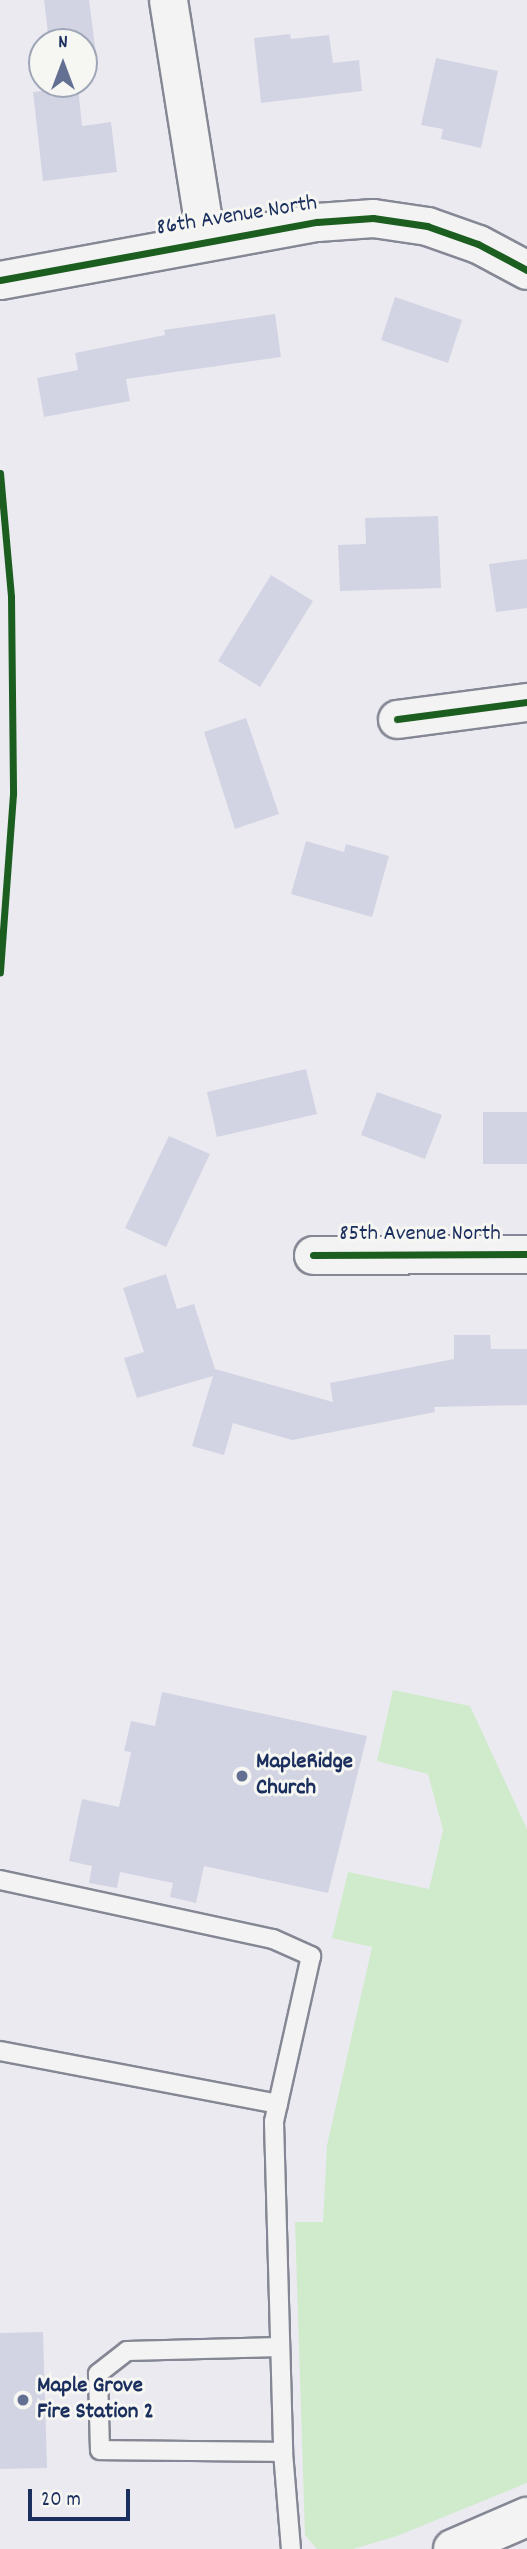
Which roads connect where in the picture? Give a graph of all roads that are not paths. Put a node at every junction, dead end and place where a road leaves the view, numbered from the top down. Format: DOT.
graph roads {
  1 [pos="168,0"];
  2 [pos="205,241"];
  3 [pos="527,270"];
  4 [pos="0,280"];
  5 [pos="527,702"];
  6 [pos="397,719"];
  7 [pos="527,1254"];
  8 [pos="313,1255"];
  9 [pos="0,1880"];
  10 [pos="0,2051"];
  11 [pos="278,2104"];
  12 [pos="280,2347"];
  13 [pos="283,2452"];
  14 [pos="527,2517"];
  15 [pos="290,2549"];
  16 [pos="453,2549"];
  1 -- 2 [label="street"];
  2 -- 3 [label="street, 86th Avenue North"];
  2 -- 4 [label="street, 86th Avenue North"];
  5 -- 6 [label="street"];
  7 -- 8 [label="street, 85th Avenue North"];
  9 -- 11 [label="lane"];
  10 -- 11 [label="lane"];
  11 -- 12 [label="lane"];
  12 -- 13 [label="lane"];
  12 -- 13 [label="lane"];
  13 -- 15 [label="lane"];
  14 -- 16 [label="street"];
}
